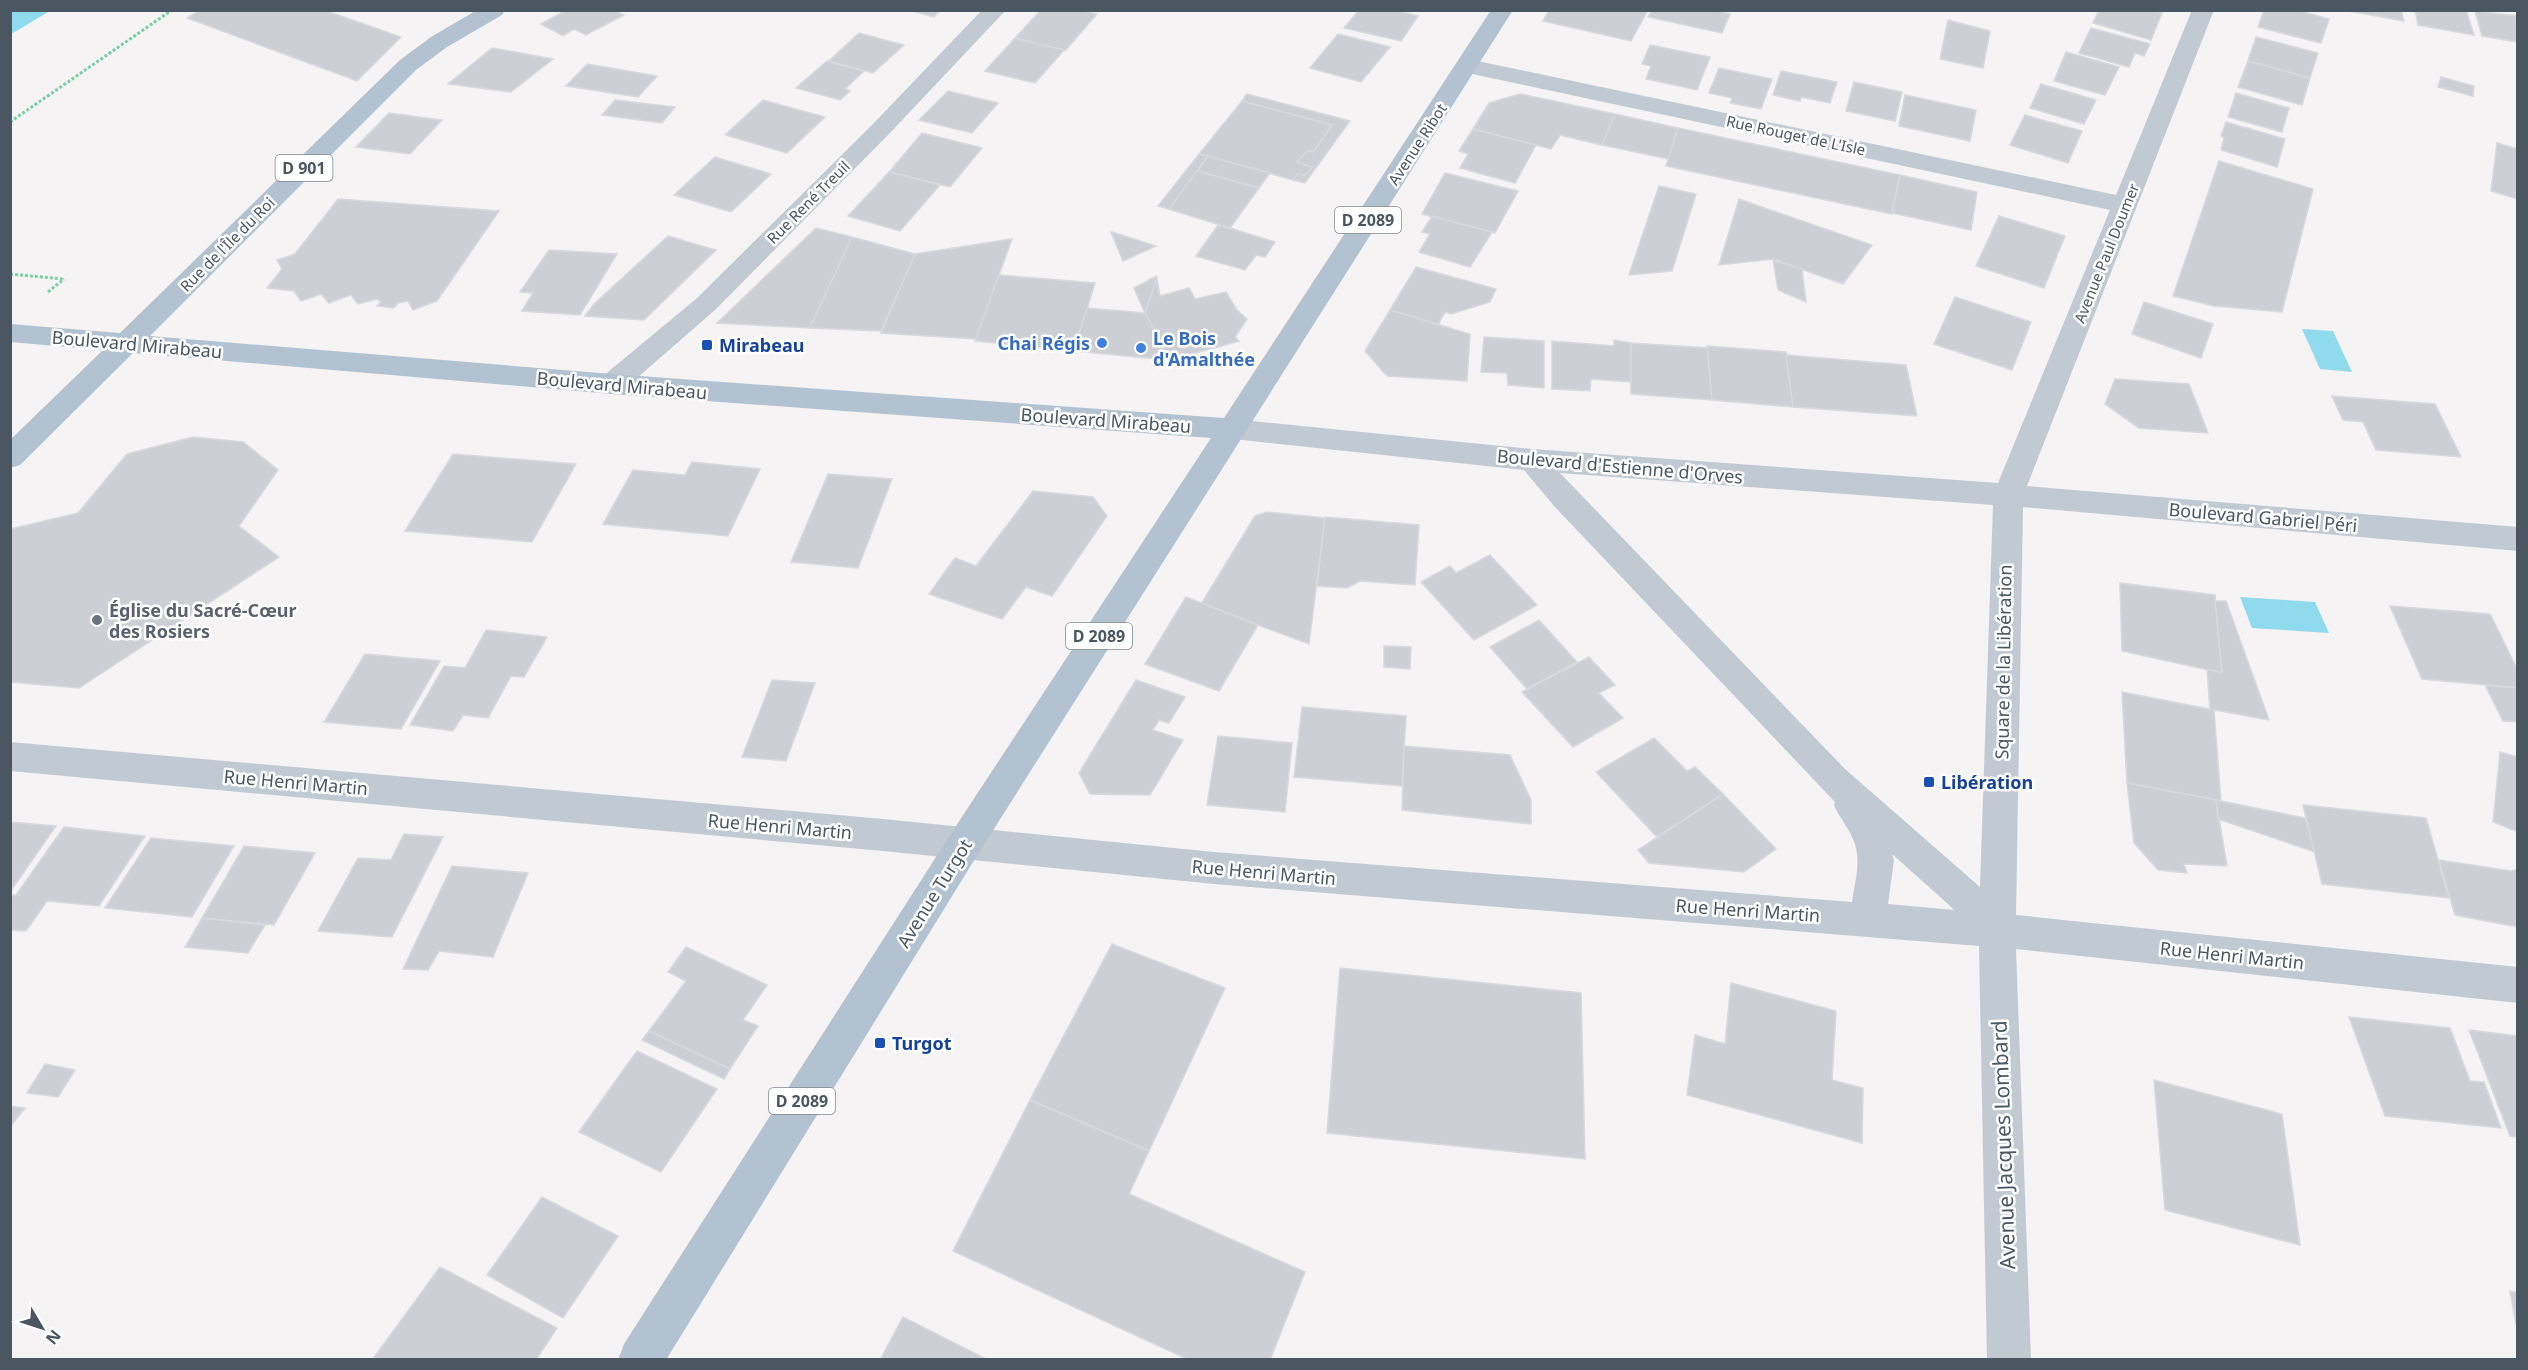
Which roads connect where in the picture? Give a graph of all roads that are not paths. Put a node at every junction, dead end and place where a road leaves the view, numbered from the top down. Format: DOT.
graph roads {
  1 [pos="494,10"];
  2 [pos="995,10"];
  3 [pos="1502,10"];
  4 [pos="2203,10"];
  5 [pos="1468,66"];
  6 [pos="2125,205"];
  7 [pos="10,333"];
  8 [pos="128,342"];
  9 [pos="612,384"];
  10 [pos="1233,429"];
  11 [pos="10,458"];
  12 [pos="1532,460"];
  13 [pos="2008,495"];
  14 [pos="2517,539"];
  15 [pos="10,756"];
  16 [pos="1833,779"];
  17 [pos="965,843"];
  18 [pos="1868,920"];
  19 [pos="1997,930"];
  20 [pos="2517,985"];
  21 [pos="640,1359"];
  22 [pos="2009,1359"];
  1 -- 8 [label="main road, Rue de l'Île du Roi / D 901"];
  2 -- 9 [label="street, Rue René Treuil"];
  3 -- 5 [label="main road, Avenue Ribot / D 2089"];
  4 -- 6 [label="street, Avenue Paul Doumer"];
  5 -- 6 [label="street, Rue Rouget de L'Isle"];
  5 -- 10 [label="main road, Avenue Ribot / D 2089"];
  6 -- 13 [label="street, Avenue Paul Doumer"];
  7 -- 8 [label="main road, Boulevard Mirabeau"];
  8 -- 9 [label="main road, Boulevard Mirabeau"];
  8 -- 11 [label="main road, D 901"];
  9 -- 10 [label="main road, Boulevard Mirabeau"];
  10 -- 12 [label="street, Boulevard d'Estienne d'Orves"];
  10 -- 17 [label="main road, Avenue Turgot / D 2089"];
  12 -- 13 [label="street, Boulevard d'Estienne d'Orves"];
  12 -- 16 [label="street"];
  13 -- 14 [label="street, Boulevard Gabriel Péri"];
  13 -- 19 [label="street, Square de la Libération"];
  15 -- 17 [label="street, Rue Henri Martin"];
  16 -- 18 [label="street"];
  16 -- 19 [label="street"];
  17 -- 18 [label="street, Rue Henri Martin"];
  17 -- 21 [label="main road, Avenue Turgot / D 2089"];
  18 -- 19 [label="street, Rue Henri Martin"];
  19 -- 20 [label="street, Rue Henri Martin"];
  19 -- 22 [label="street, Avenue Jacques Lombard"];
}
